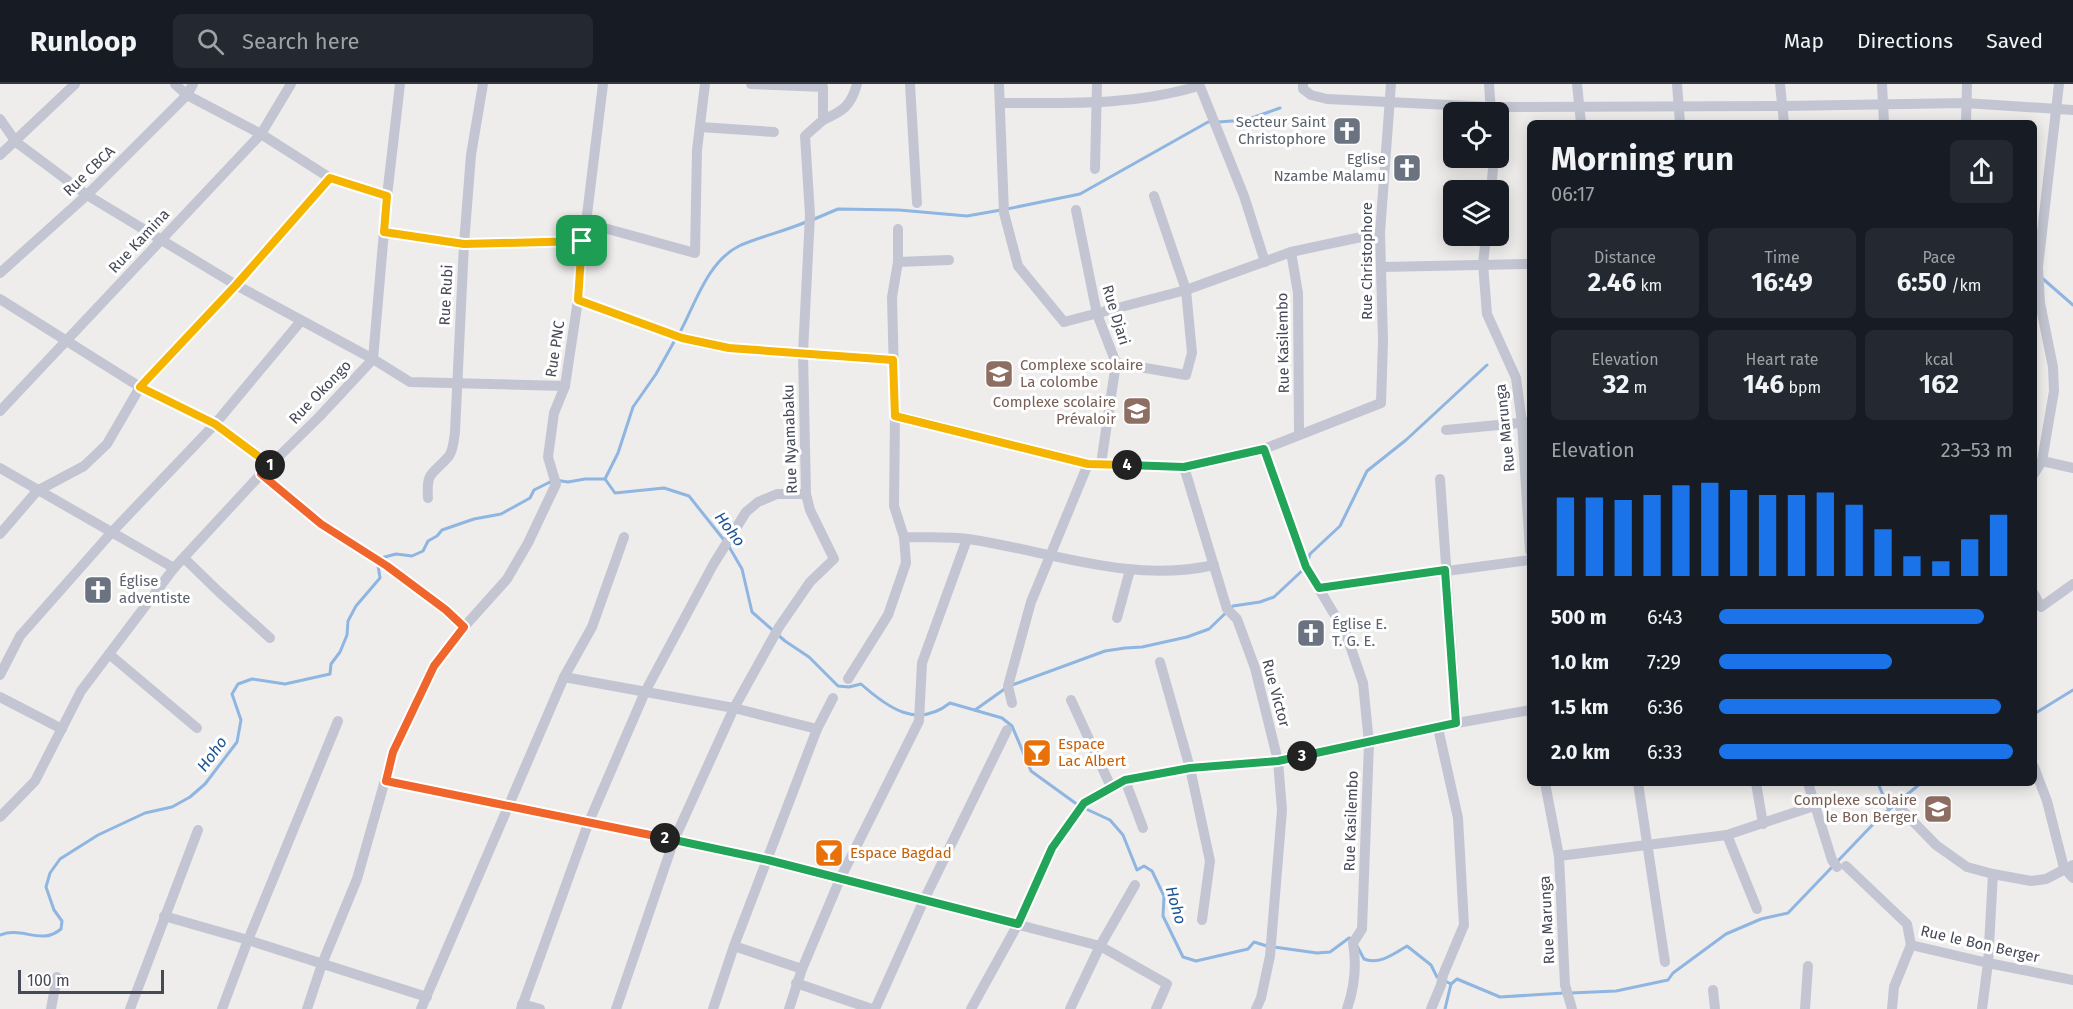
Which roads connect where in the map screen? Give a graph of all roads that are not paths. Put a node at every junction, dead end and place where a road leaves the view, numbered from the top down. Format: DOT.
graph roads {
  1 [pos="75,84"];
  2 [pos="175,84"];
  3 [pos="193,84"];
  4 [pos="291,84"];
  5 [pos="400,84"];
  6 [pos="483,84"];
  7 [pos="603,84"];
  8 [pos="705,84"];
  9 [pos="751,84"];
  10 [pos="857,84"];
  11 [pos="910,84"];
  12 [pos="999,84"];
  13 [pos="1097,84"];
  14 [pos="1303,84"];
  15 [pos="1391,84"];
  16 [pos="1489,84"];
  17 [pos="1577,84"];
  18 [pos="1677,84"];
  19 [pos="1780,84"];
  20 [pos="1882,84"];
  21 [pos="1967,84"];
  22 [pos="2059,84"];
  23 [pos="1199,85"];
  24 [pos="187,95"];
  25 [pos="1390,102"];
  26 [pos="1490,102"];
  27 [pos="1000,103"];
  28 [pos="1965,103"];
  29 [pos="1097,104"];
  30 [pos="1884,104"];
  31 [pos="1443,106"];
  32 [pos="1579,106"];
  33 [pos="1678,106"];
  34 [pos="1783,106"];
  35 [pos="1509,109"];
  36 [pos="2057,109"];
  37 [pos="2073,110"];
  38 [pos="0,119"];
  39 [pos="823,120"];
  40 [pos="1581,120"];
  41 [pos="1680,120"];
  42 [pos="1784,120"];
  43 [pos="1884,120"];
  44 [pos="1966,120"];
  45 [pos="700,127"];
  46 [pos="774,132"];
  47 [pos="261,134"];
  48 [pos="16,142"];
  49 [pos="0,155"];
  50 [pos="1095,169"];
  51 [pos="330,178"];
  52 [pos="87,195"];
  53 [pos="387,196"];
  54 [pos="1154,196"];
  55 [pos="917,203"];
  56 [pos="1076,210"];
  57 [pos="586,223"];
  58 [pos="898,229"];
  59 [pos="384,232"];
  60 [pos="1380,233"];
  61 [pos="160,240"];
  62 [pos="582,241"];
  63 [pos="464,244"];
  64 [pos="1485,246"];
  65 [pos="1291,252"];
  66 [pos="949,260"];
  67 [pos="898,262"];
  68 [pos="1265,262"];
  69 [pos="1483,264"];
  70 [pos="1527,264"];
  71 [pos="1382,267"];
  72 [pos="0,273"];
  73 [pos="236,285"];
  74 [pos="1186,290"];
  75 [pos="0,298"];
  76 [pos="578,300"];
  77 [pos="1097,314"];
  78 [pos="301,321"];
  79 [pos="68,341"];
  80 [pos="802,353"];
  81 [pos="372,359"];
  82 [pos="893,360"];
  83 [pos="1116,363"];
  84 [pos="456,383"];
  85 [pos="564,386"];
  86 [pos="140,387"];
  87 [pos="0,411"];
  88 [pos="895,416"];
  89 [pos="1526,422"];
  90 [pos="215,424"];
  91 [pos="1446,430"];
  92 [pos="1299,434"];
  93 [pos="1264,449"];
  94 [pos="1527,454"];
  95 [pos="2042,460"];
  96 [pos="1088,464"];
  97 [pos="1101,464"];
  98 [pos="270,465"];
  99 [pos="1184,467"];
  100 [pos="0,468"];
  101 [pos="2073,468"];
  102 [pos="2037,469"];
  103 [pos="261,474"];
  104 [pos="1440,479"];
  105 [pos="37,491"];
  106 [pos="806,494"];
  107 [pos="428,498"];
  108 [pos="111,533"];
  109 [pos="0,534"];
  110 [pos="624,537"];
  111 [pos="904,537"];
  112 [pos="967,539"];
  113 [pos="1050,557"];
  114 [pos="184,558"];
  115 [pos="1527,560"];
  116 [pos="1214,564"];
  117 [pos="174,568"];
  118 [pos="1130,570"];
  119 [pos="1445,570"];
  120 [pos="2073,584"];
  121 [pos="1319,588"];
  122 [pos="2037,600"];
  123 [pos="1118,618"];
  124 [pos="464,627"];
  125 [pos="270,638"];
  126 [pos="109,654"];
  127 [pos="1160,662"];
  128 [pos="0,675"];
  129 [pos="564,677"];
  130 [pos="848,679"];
  131 [pos="645,692"];
  132 [pos="0,697"];
  133 [pos="833,698"];
  134 [pos="1071,700"];
  135 [pos="1011,703"];
  136 [pos="734,708"];
  137 [pos="1527,711"];
  138 [pos="338,720"];
  139 [pos="1456,723"];
  140 [pos="197,728"];
  141 [pos="1438,728"];
  142 [pos="62,729"];
  143 [pos="817,729"];
  144 [pos="1007,729"];
  145 [pos="1369,743"];
  146 [pos="1278,761"];
  147 [pos="1190,768"];
  148 [pos="2037,775"];
  149 [pos="1125,780"];
  150 [pos="386,781"];
  151 [pos="1546,786"];
  152 [pos="1638,786"];
  153 [pos="1757,786"];
  154 [pos="1809,786"];
  155 [pos="1111,787"];
  156 [pos="1814,806"];
  157 [pos="509,807"];
  158 [pos="1900,808"];
  159 [pos="0,817"];
  160 [pos="588,824"];
  161 [pos="1763,824"];
  162 [pos="1143,828"];
  163 [pos="198,830"];
  164 [pos="1727,835"];
  165 [pos="674,840"];
  166 [pos="1646,846"];
  167 [pos="1559,856"];
  168 [pos="768,860"];
  169 [pos="2069,867"];
  170 [pos="1992,874"];
  171 [pos="2073,878"];
  172 [pos="840,879"];
  173 [pos="1136,885"];
  174 [pos="924,900"];
  175 [pos="1757,909"];
  176 [pos="164,916"];
  177 [pos="1202,920"];
  178 [pos="1018,924"];
  179 [pos="248,940"];
  180 [pos="1911,945"];
  181 [pos="734,946"];
  182 [pos="1100,946"];
  183 [pos="1665,962"];
  184 [pos="1988,963"];
  185 [pos="322,964"];
  186 [pos="1808,966"];
  187 [pos="802,969"];
  188 [pos="57,977"];
  189 [pos="2073,980"];
  190 [pos="796,983"];
  191 [pos="1713,990"];
  192 [pos="427,997"];
  193 [pos="521,1006"];
  194 [pos="1572,1006"];
  195 [pos="51,1009"];
  196 [pos="130,1009"];
  197 [pos="222,1009"];
  198 [pos="307,1009"];
  199 [pos="421,1009"];
  200 [pos="540,1009"];
  201 [pos="616,1009"];
  202 [pos="713,1009"];
  203 [pos="789,1009"];
  204 [pos="874,1009"];
  205 [pos="971,1009"];
  206 [pos="1070,1009"];
  207 [pos="1156,1009"];
  208 [pos="1256,1009"];
  209 [pos="1347,1009"];
  210 [pos="1431,1009"];
  211 [pos="1715,1009"];
  212 [pos="1805,1009"];
  213 [pos="1892,1009"];
  214 [pos="1982,1009"];
  1 -- 48 [label="street"];
  2 -- 24 [label="street"];
  3 -- 24 [label="street, Rue CBCA"];
  4 -- 47 [label="street, Rue Kamina"];
  5 -- 53 [label="street, Rue Okongo"];
  6 -- 63 [label="street, Rue Rubi"];
  7 -- 57 [label="street, Rue PNC"];
  8 -- 45 [label="street"];
  9 -- 39 [label="street"];
  10 -- 39 [label="street"];
  11 -- 55 [label="street"];
  12 -- 27 [label="street"];
  13 -- 29 [label="street"];
  14 -- 25 [label="street"];
  15 -- 25 [label="street, Rue Christophore"];
  16 -- 26 [label="street"];
  17 -- 32 [label="street"];
  18 -- 33 [label="street"];
  19 -- 34 [label="street"];
  20 -- 30 [label="street"];
  21 -- 28 [label="street"];
  22 -- 36 [label="street"];
  23 -- 29 [label="street"];
  23 -- 68 [label="street"];
  24 -- 47 [label="street"];
  24 -- 52 [label="street, Rue CBCA"];
  25 -- 31 [label="street"];
  25 -- 60 [label="street, Rue Christophore"];
  27 -- 29 [label="street"];
  27 -- 77 [label="street"];
  28 -- 30 [label="street"];
  28 -- 36 [label="street"];
  28 -- 44 [label="street"];
  29 -- 50 [label="street"];
  30 -- 34 [label="street"];
  30 -- 43 [label="street"];
  32 -- 33 [label="street"];
  32 -- 35 [label="street"];
  32 -- 40 [label="street"];
  33 -- 34 [label="street"];
  33 -- 41 [label="street"];
  34 -- 42 [label="street"];
  36 -- 37 [label="street"];
  36 -- 95 [label="street"];
  38 -- 48 [label="street"];
  39 -- 80 [label="street, Rue Nyamabaku"];
  45 -- 46 [label="street"];
  45 -- 57 [label="street"];
  47 -- 51 [label="street"];
  47 -- 61 [label="street, Rue Kamina"];
  48 -- 49 [label="street"];
  48 -- 52 [label="street"];
  51 -- 53 [label="street"];
  51 -- 73 [label="street"];
  52 -- 61 [label="street"];
  52 -- 72 [label="street, Rue CBCA"];
  53 -- 59 [label="street, Rue Okongo"];
  54 -- 74 [label="street"];
  56 -- 77 [label="street, Rue Djari"];
  57 -- 62 [label="street, Rue PNC"];
  58 -- 67 [label="street"];
  59 -- 63 [label="street"];
  59 -- 81 [label="street, Rue Okongo"];
  60 -- 65 [label="street"];
  60 -- 71 [label="street, Rue Christophore"];
  61 -- 73 [label="street"];
  61 -- 79 [label="street, Rue Kamina"];
  62 -- 63 [label="street"];
  62 -- 76 [label="street, Rue PNC"];
  63 -- 84 [label="street, Rue Rubi"];
  64 -- 69 [label="street, Rue Marunga"];
  65 -- 68 [label="street"];
  65 -- 92 [label="street, Rue Kasilembo"];
  66 -- 67 [label="street"];
  67 -- 82 [label="street"];
  68 -- 74 [label="street"];
  69 -- 70 [label="street"];
  69 -- 71 [label="street"];
  69 -- 89 [label="street, Rue Marunga"];
  71 -- 92 [label="street, Rue Christophore"];
  73 -- 78 [label="street"];
  73 -- 86 [label="street"];
  74 -- 77 [label="street"];
  74 -- 83 [label="street"];
  75 -- 79 [label="street"];
  76 -- 80 [label="street"];
  76 -- 85 [label="street, Rue PNC"];
  77 -- 83 [label="street, Rue Djari"];
  78 -- 81 [label="street"];
  78 -- 90 [label="street"];
  79 -- 86 [label="street"];
  79 -- 87 [label="street, Rue Kamina"];
  80 -- 82 [label="street"];
  80 -- 106 [label="street, Rue Nyamabaku"];
  81 -- 84 [label="street"];
  81 -- 98 [label="street, Rue Okongo"];
  82 -- 88 [label="street"];
  83 -- 97 [label="street, Rue Djari"];
  84 -- 85 [label="street"];
  84 -- 107 [label="street, Rue Rubi"];
  85 -- 124 [label="street, Rue PNC"];
  86 -- 90 [label="street"];
  86 -- 105 [label="street"];
  88 -- 96 [label="street"];
  88 -- 111 [label="street"];
  89 -- 91 [label="street"];
  89 -- 94 [label="street, Rue Marunga"];
  90 -- 98 [label="street"];
  90 -- 108 [label="street"];
  92 -- 93 [label="street"];
  93 -- 99 [label="street"];
  93 -- 121 [label="street, Rue Kasilembo"];
  95 -- 101 [label="street"];
  95 -- 102 [label="street"];
  96 -- 97 [label="street"];
  96 -- 113 [label="street"];
  97 -- 99 [label="street"];
  98 -- 103 [label="street, Rue Okongo"];
  99 -- 116 [label="street, Rue Victor"];
  100 -- 105 [label="street"];
  103 -- 114 [label="street, Rue Okongo"];
  103 -- 124 [label="street"];
  104 -- 119 [label="street"];
  105 -- 108 [label="street"];
  105 -- 109 [label="street"];
  106 -- 131 [label="street"];
  106 -- 136 [label="street, Rue Nyamabaku"];
  108 -- 117 [label="street"];
  108 -- 128 [label="street"];
  110 -- 129 [label="street"];
  111 -- 112 [label="street"];
  111 -- 130 [label="street"];
  112 -- 113 [label="street"];
  112 -- 172 [label="street"];
  113 -- 118 [label="street"];
  113 -- 135 [label="street"];
  114 -- 117 [label="street, Rue Okongo"];
  114 -- 125 [label="street"];
  115 -- 119 [label="street"];
  116 -- 118 [label="street"];
  116 -- 146 [label="street, Rue Victor"];
  117 -- 126 [label="street, Rue Okongo"];
  118 -- 123 [label="street"];
  119 -- 121 [label="street"];
  119 -- 139 [label="street"];
  120 -- 122 [label="street"];
  121 -- 145 [label="street, Rue Kasilembo"];
  124 -- 150 [label="street"];
  126 -- 140 [label="street"];
  126 -- 142 [label="street, Rue Okongo"];
  127 -- 147 [label="street"];
  129 -- 131 [label="street"];
  129 -- 157 [label="street"];
  131 -- 136 [label="street"];
  131 -- 160 [label="street"];
  132 -- 142 [label="street"];
  133 -- 143 [label="street"];
  134 -- 155 [label="street"];
  136 -- 143 [label="street"];
  136 -- 165 [label="street"];
  137 -- 139 [label="street"];
  138 -- 179 [label="street"];
  139 -- 141 [label="street"];
  141 -- 145 [label="street"];
  141 -- 210 [label="street"];
  142 -- 159 [label="street, Rue Okongo"];
  143 -- 168 [label="street"];
  144 -- 174 [label="street"];
  145 -- 146 [label="street"];
  145 -- 209 [label="street, Rue Kasilembo"];
  146 -- 147 [label="street"];
  146 -- 208 [label="street, Rue Victor"];
  147 -- 149 [label="street"];
  147 -- 177 [label="street"];
  148 -- 169 [label="street"];
  149 -- 155 [label="street"];
  149 -- 162 [label="street"];
  150 -- 157 [label="street"];
  150 -- 185 [label="street"];
  151 -- 167 [label="street, Rue Marunga"];
  152 -- 166 [label="street"];
  153 -- 161 [label="street"];
  154 -- 156 [label="street"];
  155 -- 178 [label="street"];
  156 -- 161 [label="street"];
  156 -- 180 [label="street, Rue le Bon Berger"];
  157 -- 160 [label="street"];
  157 -- 192 [label="street"];
  158 -- 170 [label="street"];
  160 -- 165 [label="street"];
  160 -- 193 [label="street"];
  161 -- 164 [label="street"];
  163 -- 176 [label="street"];
  164 -- 166 [label="street"];
  164 -- 175 [label="street"];
  165 -- 168 [label="street"];
  165 -- 201 [label="street"];
  166 -- 167 [label="street"];
  166 -- 183 [label="street"];
  167 -- 194 [label="street, Rue Marunga"];
  168 -- 172 [label="street"];
  168 -- 181 [label="street"];
  169 -- 170 [label="street"];
  169 -- 171 [label="street"];
  170 -- 184 [label="street"];
  172 -- 174 [label="street"];
  172 -- 187 [label="street"];
  173 -- 182 [label="street"];
  174 -- 178 [label="street"];
  174 -- 204 [label="street"];
  176 -- 179 [label="street"];
  176 -- 196 [label="street"];
  178 -- 182 [label="street"];
  178 -- 205 [label="street"];
  179 -- 185 [label="street"];
  179 -- 197 [label="street"];
  180 -- 184 [label="street, Rue le Bon Berger"];
  180 -- 213 [label="street"];
  181 -- 187 [label="street"];
  181 -- 202 [label="street"];
  182 -- 206 [label="street"];
  182 -- 207 [label="street"];
  184 -- 189 [label="street, Rue le Bon Berger"];
  184 -- 214 [label="street"];
  185 -- 192 [label="street"];
  185 -- 198 [label="street"];
  186 -- 212 [label="street"];
  187 -- 190 [label="street"];
  188 -- 195 [label="street"];
  190 -- 203 [label="street"];
  190 -- 204 [label="street"];
  191 -- 211 [label="street"];
  192 -- 199 [label="street"];
  193 -- 200 [label="street"];
}
